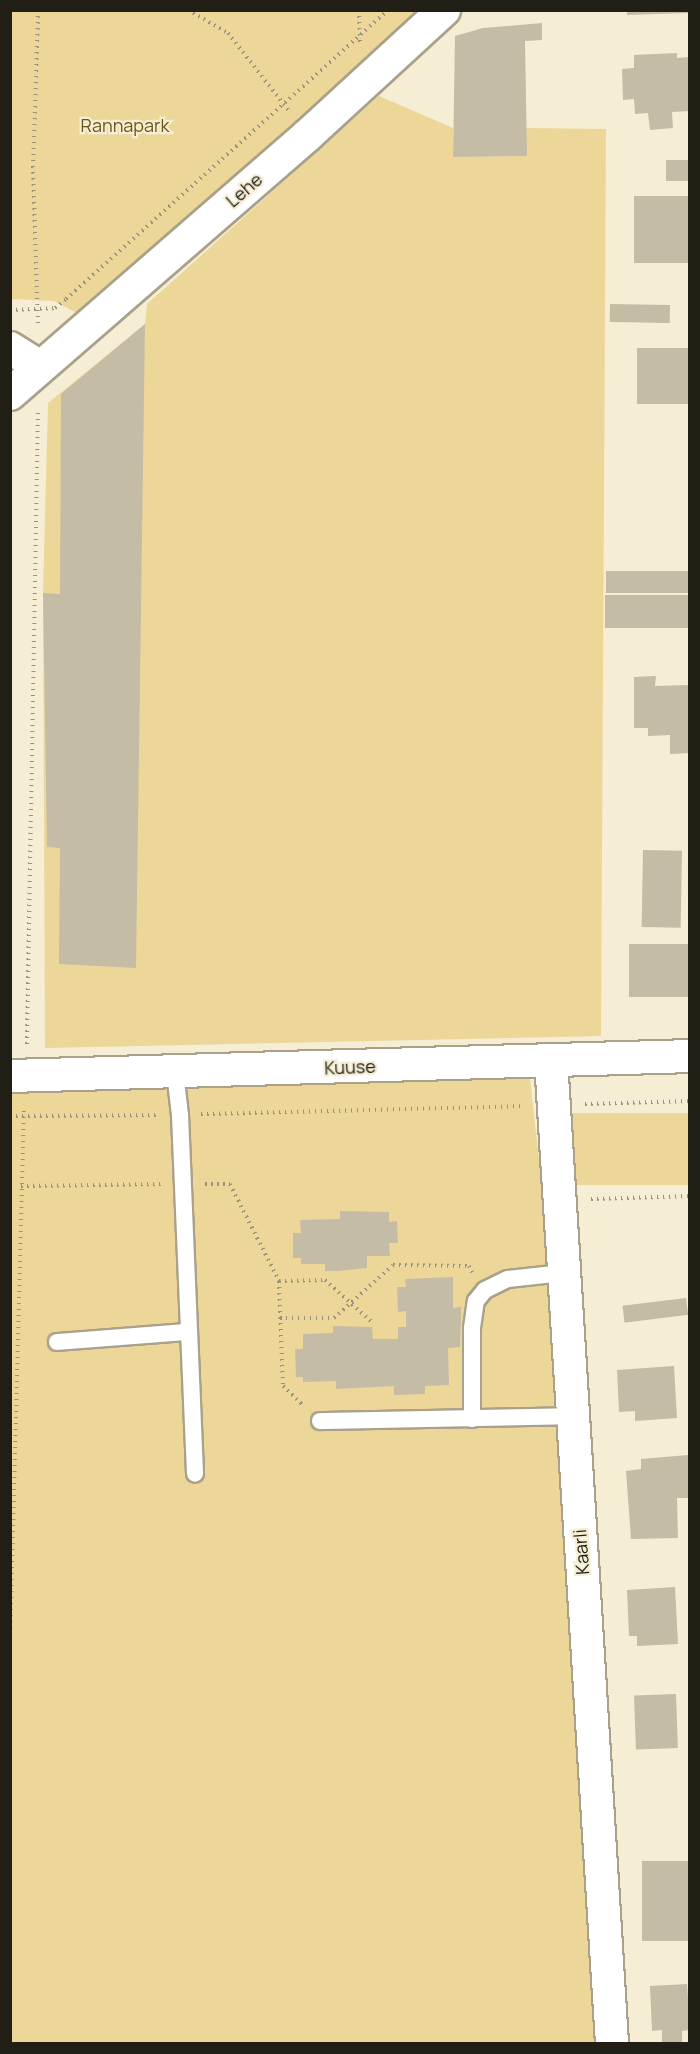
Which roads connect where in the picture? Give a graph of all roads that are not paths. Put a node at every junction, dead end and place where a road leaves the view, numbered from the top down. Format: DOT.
graph roads {
  1 [pos="444,10"];
  2 [pos="10,348"];
  3 [pos="39,366"];
  4 [pos="10,394"];
  5 [pos="690,1056"];
  6 [pos="551,1060"];
  7 [pos="175,1072"];
  8 [pos="18,1076"];
  9 [pos="564,1273"];
  10 [pos="188,1332"];
  11 [pos="57,1342"];
  12 [pos="573,1416"];
  13 [pos="472,1419"];
  14 [pos="320,1421"];
  15 [pos="195,1474"];
  16 [pos="612,2043"];
  1 -- 3 [label="street, Lehe"];
  2 -- 3 [label="street"];
  3 -- 4 [label="street, Lehe"];
  5 -- 6 [label="street, Kuuse"];
  6 -- 7 [label="street, Kuuse"];
  6 -- 9 [label="street, Kaarli"];
  7 -- 8 [label="street, Kuuse"];
  7 -- 10 [label="lane"];
  9 -- 12 [label="street, Kaarli"];
  9 -- 13 [label="lane"];
  10 -- 11 [label="lane"];
  10 -- 15 [label="lane"];
  12 -- 13 [label="lane"];
  12 -- 16 [label="street, Kaarli"];
  13 -- 14 [label="lane"];
}
